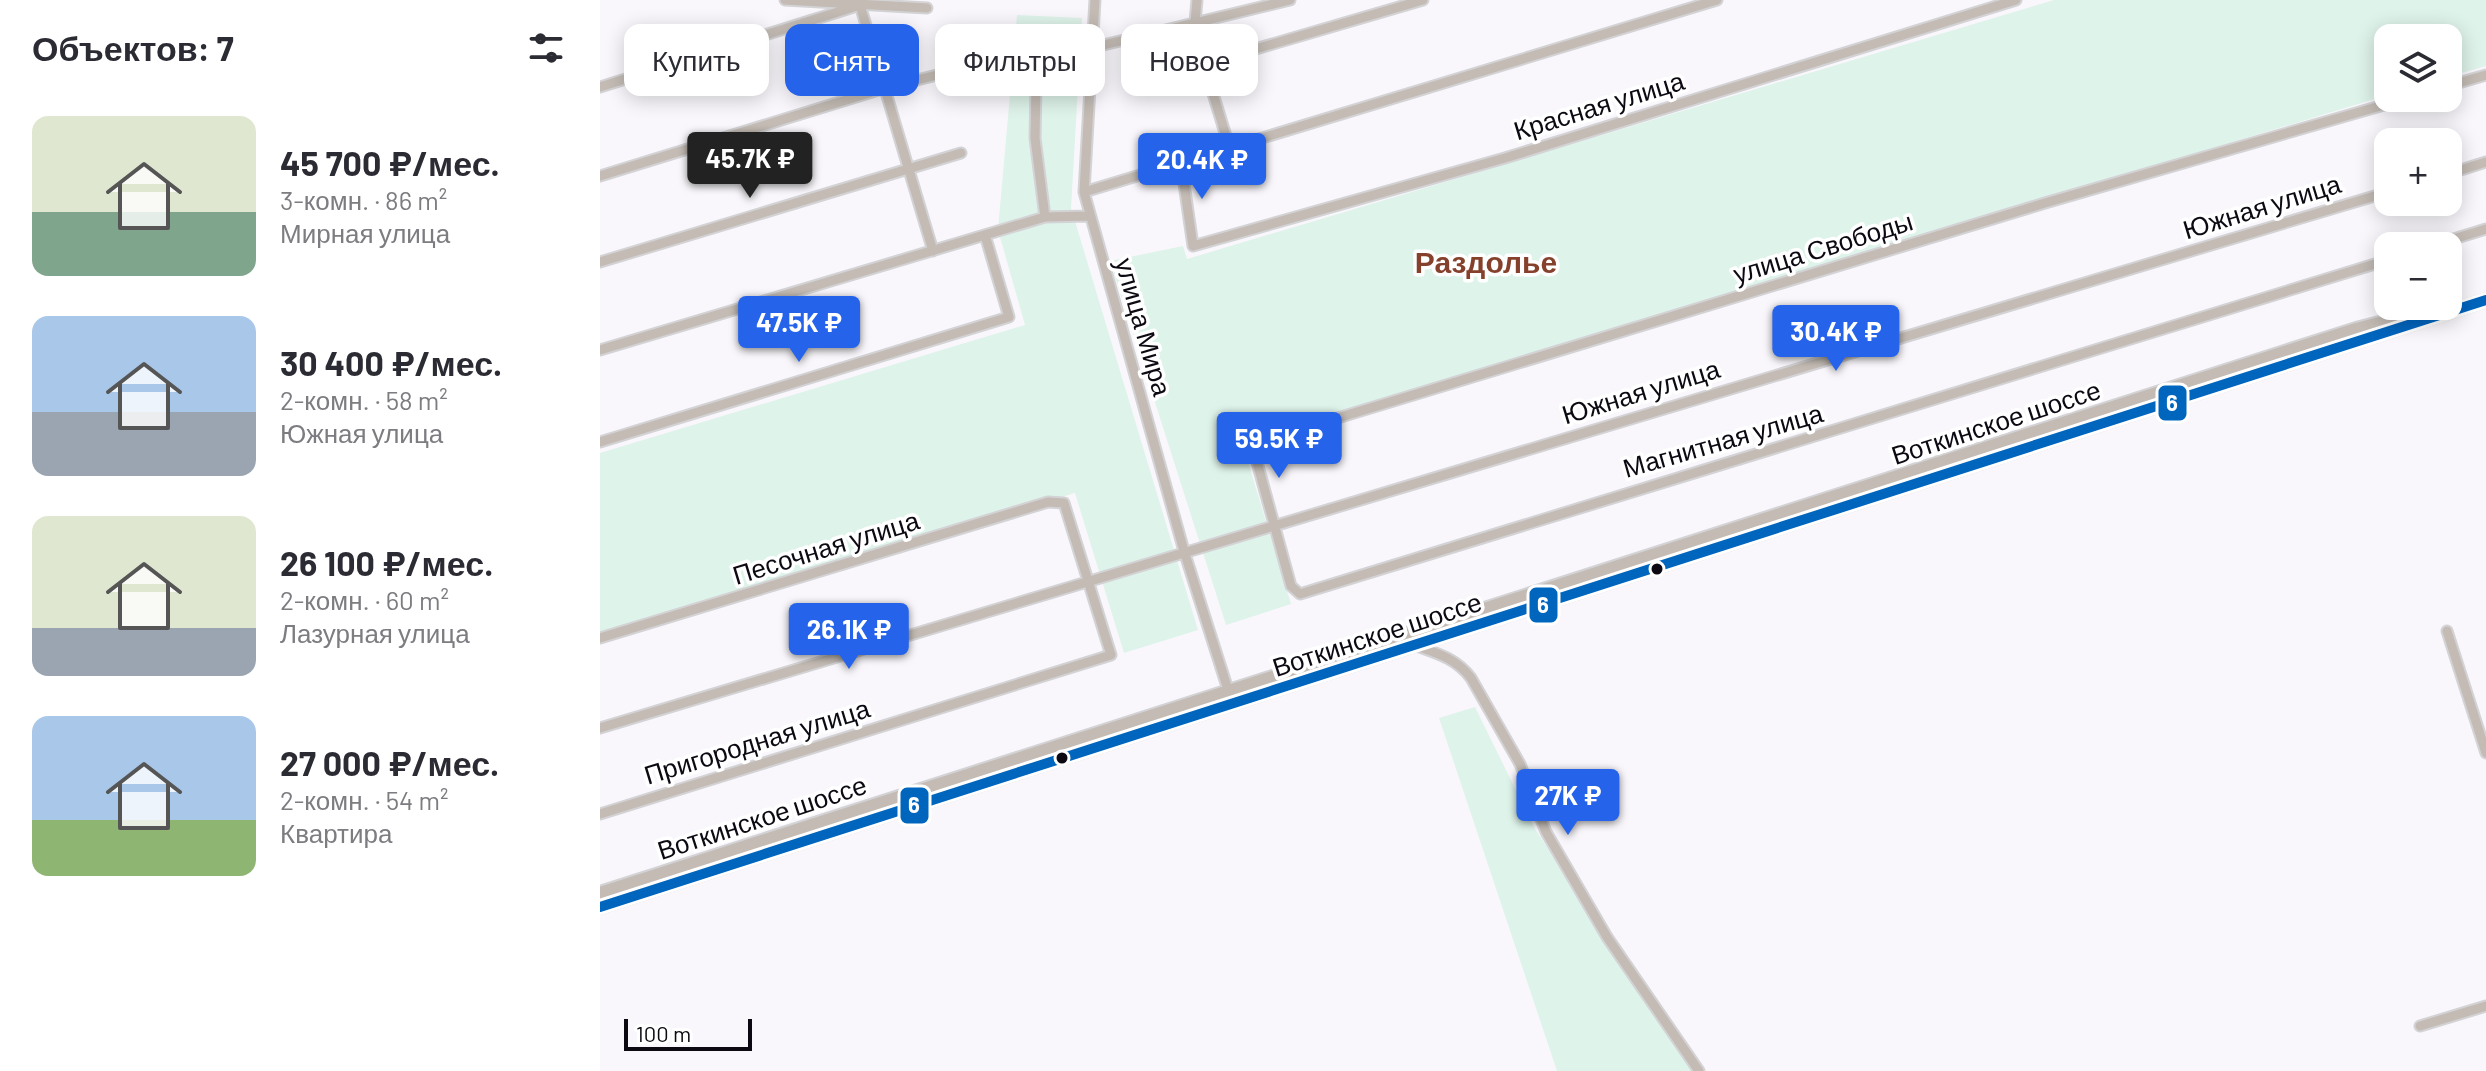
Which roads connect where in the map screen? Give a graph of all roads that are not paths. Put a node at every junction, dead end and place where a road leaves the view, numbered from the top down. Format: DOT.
graph roads {
  1 [pos="785,0"];
  2 [pos="1095,0"];
  3 [pos="1197,0"];
  4 [pos="1290,0"];
  5 [pos="1423,0"];
  6 [pos="1717,0"];
  7 [pos="2016,0"];
  8 [pos="860,5"];
  9 [pos="927,8"];
  10 [pos="1195,22"];
  11 [pos="866,24"];
  12 [pos="1093,24"];
  13 [pos="1105,44"];
  14 [pos="2486,75"];
  15 [pos="919,80"];
  16 [pos="2462,82"];
  17 [pos="600,87"];
  18 [pos="859,96"];
  19 [pos="887,96"];
  20 [pos="1089,96"];
  21 [pos="2374,108"];
  22 [pos="1229,146"];
  23 [pos="961,153"];
  24 [pos="2486,162"];
  25 [pos="1181,163"];
  26 [pos="910,169"];
  27 [pos="2462,170"];
  28 [pos="600,176"];
  29 [pos="1084,192"];
  30 [pos="2374,196"];
  31 [pos="1088,216"];
  32 [pos="1045,217"];
  33 [pos="2486,229"];
  34 [pos="985,235"];
  35 [pos="2462,236"];
  36 [pos="933,251"];
  37 [pos="600,262"];
  38 [pos="2374,264"];
  39 [pos="2486,298"];
  40 [pos="2462,303"];
  41 [pos="2392,320"];
  42 [pos="600,350"];
  43 [pos="600,442"];
  44 [pos="1275,525"];
  45 [pos="1184,551"];
  46 [pos="1087,581"];
  47 [pos="2447,631"];
  48 [pos="600,638"];
  49 [pos="1414,645"];
  50 [pos="1230,697"];
  51 [pos="600,728"];
  52 [pos="2486,753"];
  53 [pos="600,814"];
  54 [pos="600,893"];
  55 [pos="600,907"];
  56 [pos="2486,1006"];
  57 [pos="2420,1026"];
  58 [pos="1699,1071"];
  1 -- 8 [label="street"];
  2 -- 12 [label="street, улица Мира"];
  3 -- 10 [label="street"];
  4 -- 10 [label="street"];
  5 -- 22 [label="street"];
  6 -- 22 [label="street"];
  7 -- 25 [label="street, Красная улица"];
  8 -- 9 [label="street"];
  8 -- 11 [label="street"];
  8 -- 17 [label="street"];
  10 -- 13 [label="street"];
  14 -- 16 [label="street"];
  15 -- 32 [label="street"];
  18 -- 28 [label="street"];
  19 -- 26 [label="street"];
  20 -- 29 [label="street, улица Мира"];
  21 -- 44 [label="street, улица Свободы"];
  22 -- 25 [label="street"];
  23 -- 26 [label="street"];
  24 -- 27 [label="street"];
  25 -- 29 [label="street"];
  26 -- 36 [label="street"];
  26 -- 37 [label="street"];
  29 -- 31 [label="street, улица Мира"];
  30 -- 44 [label="street, Южная улица"];
  31 -- 32 [label="street"];
  31 -- 45 [label="street, улица Мира"];
  32 -- 34 [label="street"];
  33 -- 35 [label="street"];
  34 -- 36 [label="street"];
  34 -- 43 [label="street"];
  36 -- 42 [label="street"];
  38 -- 44 [label="street, Магнитная улица"];
  39 -- 40 [label="main road, Воткинское шоссе"];
  39 -- 49 [label="main road, Воткинское шоссе"];
  41 -- 50 [label="main road, Воткинское шоссе"];
  44 -- 45 [label="street, Южная улица"];
  45 -- 46 [label="street, Южная улица"];
  45 -- 50 [label="street, улица Мира"];
  46 -- 48 [label="street, Песочная улица"];
  46 -- 51 [label="street, Южная улица"];
  46 -- 53 [label="street, Пригородная улица"];
  47 -- 52 [label="street"];
  49 -- 50 [label="main road, Воткинское шоссе"];
  49 -- 58 [label="street"];
  50 -- 54 [label="main road, Воткинское шоссе"];
  50 -- 55 [label="main road, Воткинское шоссе"];
  56 -- 57 [label="street"];
}
